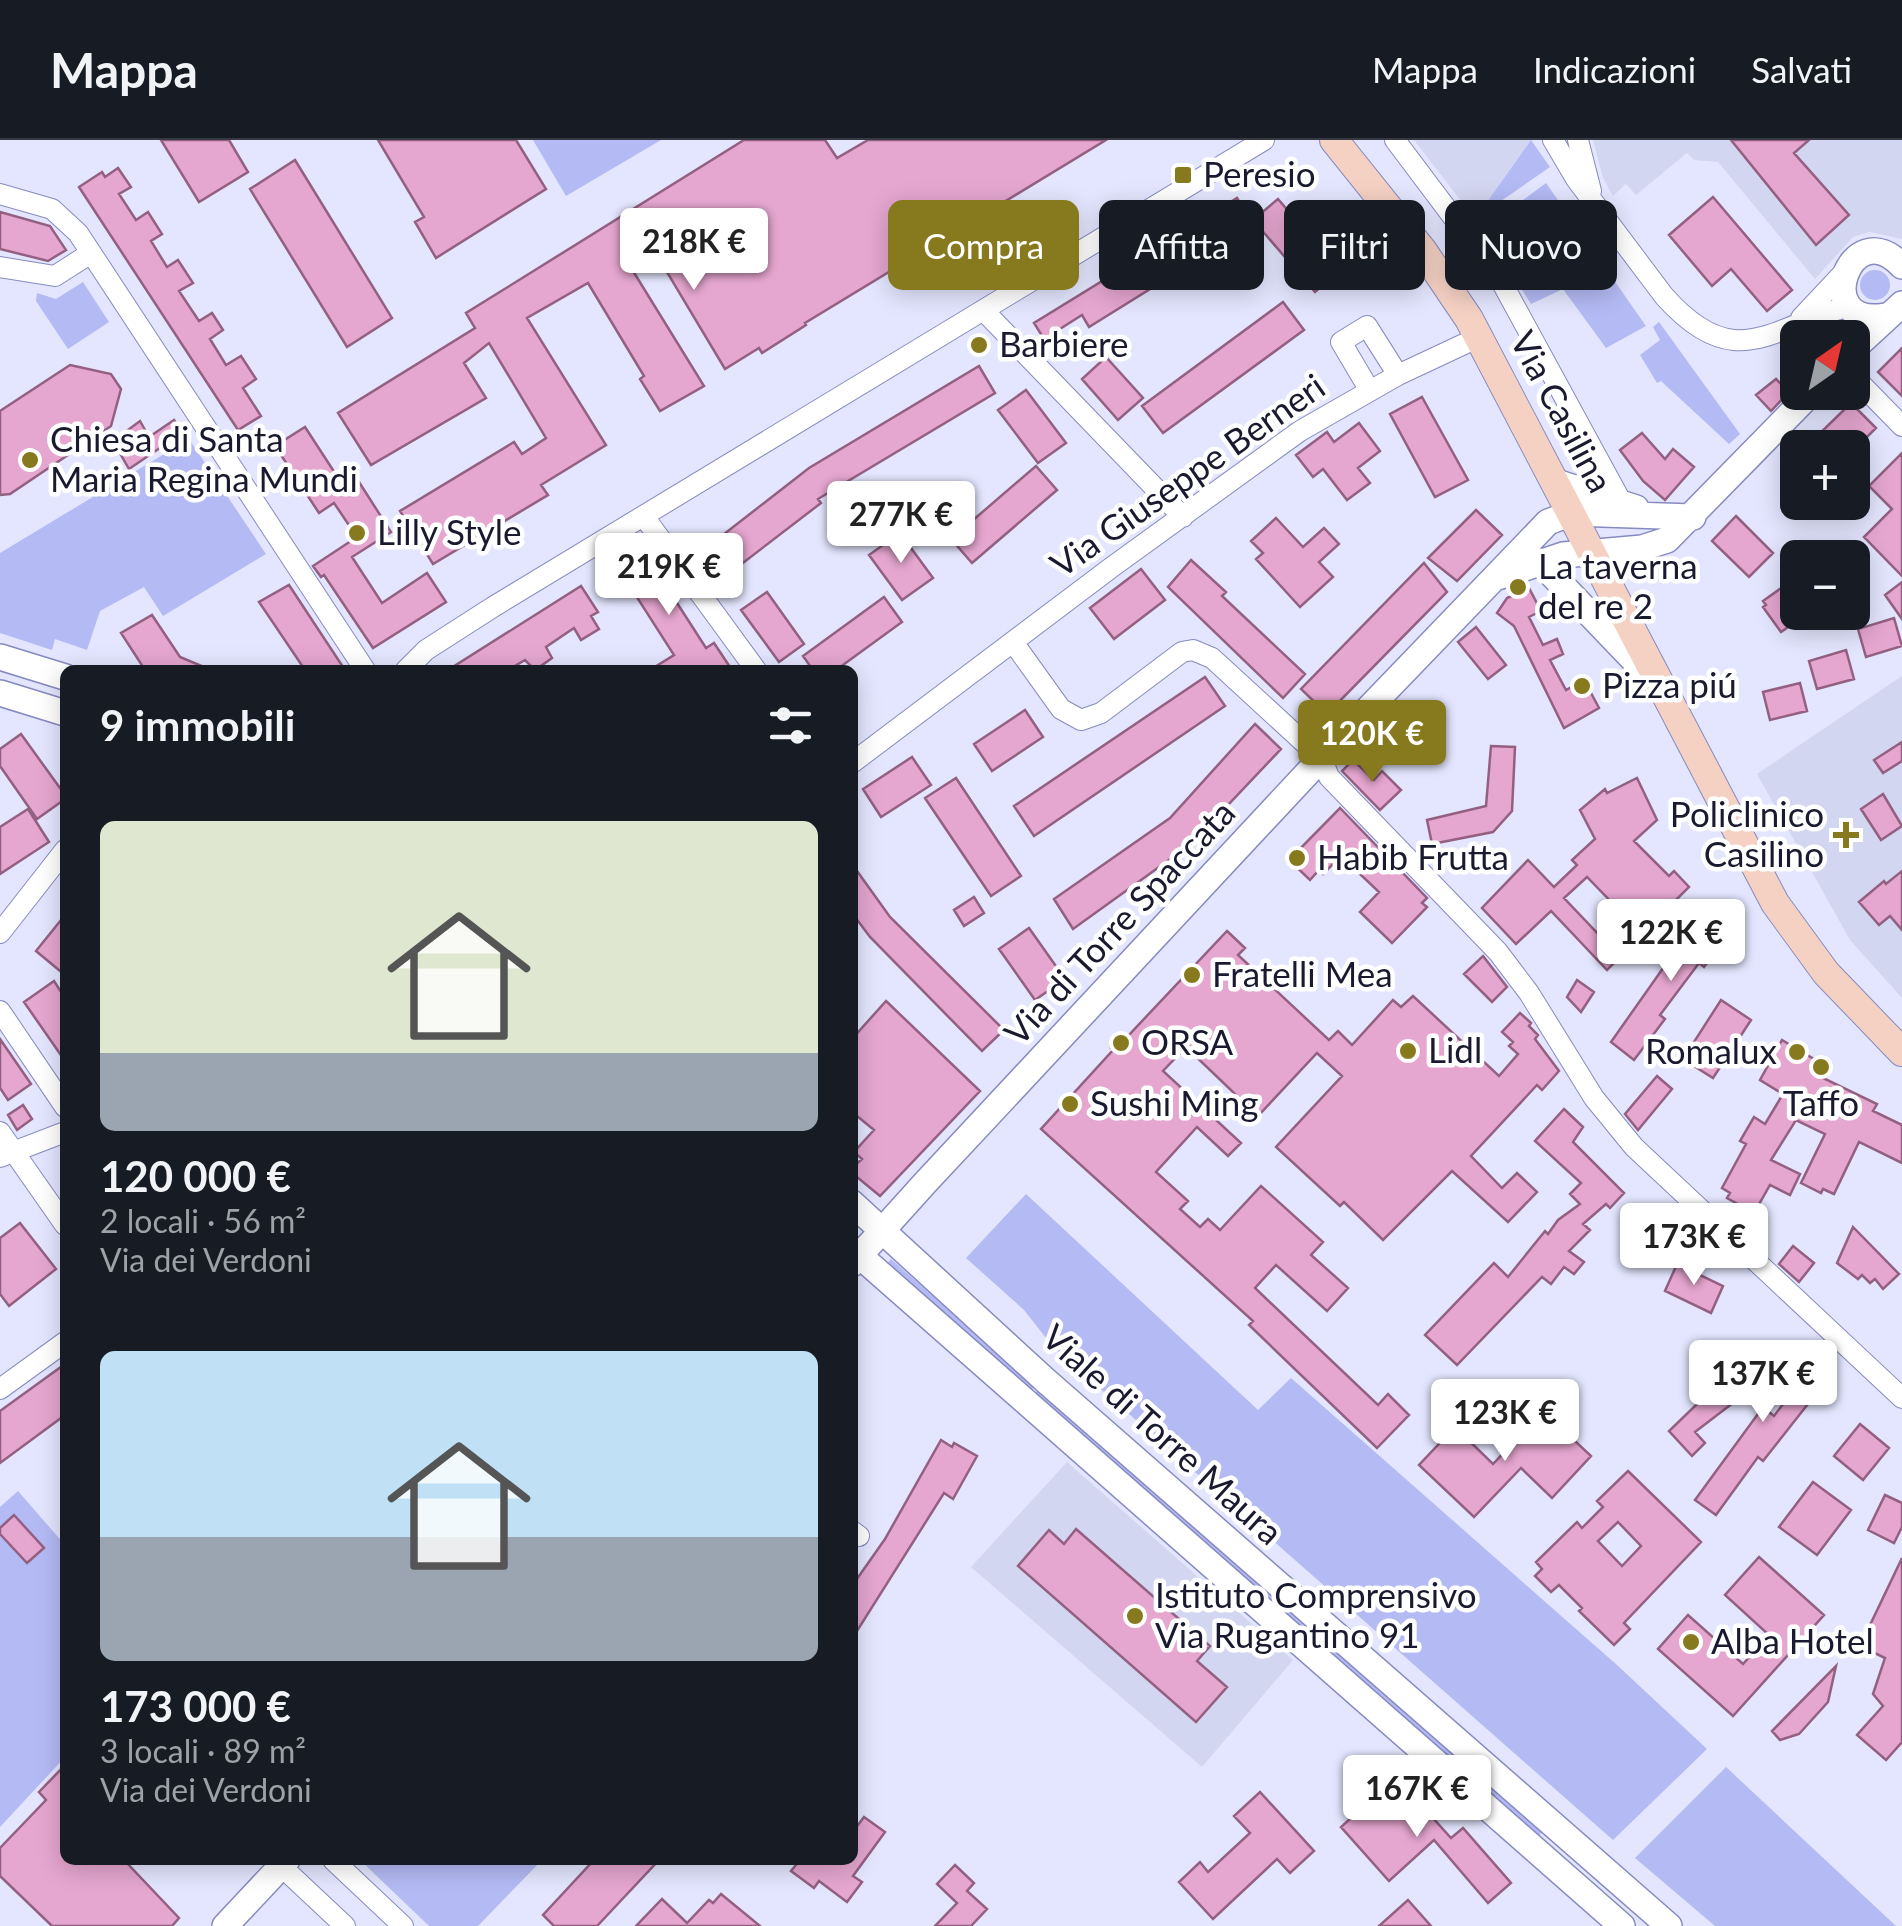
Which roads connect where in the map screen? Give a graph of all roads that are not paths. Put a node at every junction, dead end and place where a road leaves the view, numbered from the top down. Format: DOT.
graph roads {
  1 [pos="1264,140"];
  2 [pos="1334,140"];
  3 [pos="1395,140"];
  4 [pos="1553,140"];
  5 [pos="1578,140"];
  6 [pos="0,194"];
  7 [pos="1593,200"];
  8 [pos="1594,200"];
  9 [pos="1617,232"];
  10 [pos="91,253"];
  11 [pos="1899,261"];
  12 [pos="0,268"];
  13 [pos="1846,270"];
  14 [pos="1851,308"];
  15 [pos="1894,310"];
  16 [pos="984,311"];
  17 [pos="1799,320"];
  18 [pos="1812,320"];
  19 [pos="1849,320"];
  20 [pos="1780,332"];
  21 [pos="1870,333"];
  22 [pos="1479,337"];
  23 [pos="1398,375"];
  24 [pos="1370,391"];
  25 [pos="1870,393"];
  26 [pos="1795,410"];
  27 [pos="1902,426"];
  28 [pos="1556,482"];
  29 [pos="1622,503"];
  30 [pos="1572,513"];
  31 [pos="1182,517"];
  32 [pos="1693,517"];
  33 [pos="645,518"];
  34 [pos="1664,518"];
  35 [pos="1590,550"];
  36 [pos="1539,561"];
  37 [pos="1493,578"];
  38 [pos="1012,642"];
  39 [pos="0,657"];
  40 [pos="362,665"];
  41 [pos="411,665"];
  42 [pos="752,665"];
  43 [pos="60,675"];
  44 [pos="1659,687"];
  45 [pos="0,693"];
  46 [pos="60,711"];
  47 [pos="858,758"];
  48 [pos="1322,758"];
  49 [pos="60,856"];
  50 [pos="0,933"];
  51 [pos="0,1010"];
  52 [pos="1902,1052"];
  53 [pos="60,1100"];
  54 [pos="0,1132"];
  55 [pos="60,1134"];
  56 [pos="7,1155"];
  57 [pos="858,1207"];
  58 [pos="60,1219"];
  59 [pos="883,1229"];
  60 [pos="858,1253"];
  61 [pos="858,1259"];
  62 [pos="60,1346"];
  63 [pos="0,1390"];
  64 [pos="1902,1398"];
  65 [pos="282,1865"];
  66 [pos="286,1865"];
  67 [pos="339,1865"];
  68 [pos="225,1926"];
  69 [pos="346,1926"];
  70 [pos="403,1926"];
  71 [pos="1622,1926"];
  72 [pos="1669,1926"];
  1 -- 16 [label="street"];
  2 -- 22 [label="main road, Via Casilina"];
  3 -- 29 [label="street, Via Casilina"];
  4 -- 7 [label="street"];
  5 -- 8 [label="street"];
  6 -- 10 [label="street"];
  9 -- 20 [label="street"];
  10 -- 12 [label="street"];
  10 -- 40 [label="street"];
  11 -- 13 [label="street"];
  13 -- 14 [label="street"];
  13 -- 17 [label="street"];
  14 -- 15 [label="street"];
  14 -- 18 [label="street"];
  14 -- 19 [label="street"];
  15 -- 21 [label="street"];
  16 -- 31 [label="street"];
  16 -- 33 [label="street"];
  22 -- 23 [label="street, Via Giuseppe Berneri"];
  22 -- 28 [label="main road, Via Casilina"];
  23 -- 24 [label="street, Via Giuseppe Berneri"];
  23 -- 24 [label="street"];
  24 -- 31 [label="street, Via Giuseppe Berneri"];
  25 -- 27 [label="street"];
  26 -- 32 [label="street"];
  28 -- 29 [label="street"];
  28 -- 30 [label="main road, Via Casilina"];
  29 -- 34 [label="street"];
  30 -- 34 [label="street"];
  30 -- 35 [label="main road, Via Casilina"];
  30 -- 37 [label="street, Via di Torre Spaccata"];
  31 -- 38 [label="street, Via Giuseppe Berneri"];
  32 -- 34 [label="street"];
  32 -- 35 [label="street"];
  33 -- 41 [label="street"];
  33 -- 42 [label="street"];
  35 -- 36 [label="street"];
  35 -- 44 [label="main road, Via Casilina"];
  36 -- 37 [label="street"];
  36 -- 44 [label="street, Via Casilina"];
  37 -- 48 [label="street, Via di Torre Spaccata"];
  38 -- 47 [label="street, Via Giuseppe Berneri"];
  38 -- 48 [label="street"];
  39 -- 43 [label="street"];
  44 -- 52 [label="main road, Via Casilina"];
  45 -- 46 [label="street"];
  48 -- 59 [label="street, Via di Torre Spaccata"];
  48 -- 64 [label="street"];
  49 -- 50 [label="street"];
  51 -- 53 [label="street"];
  54 -- 56 [label="street"];
  55 -- 56 [label="street"];
  56 -- 58 [label="street"];
  57 -- 59 [label="street, Viale di Torre Maura"];
  59 -- 60 [label="street, Via di Torre Spaccata"];
  59 -- 72 [label="street, Viale di Torre Maura"];
  61 -- 71 [label="street, Viale di Torre Maura"];
  62 -- 63 [label="street"];
  65 -- 68 [label="street"];
  66 -- 69 [label="street"];
  67 -- 70 [label="street"];
}
